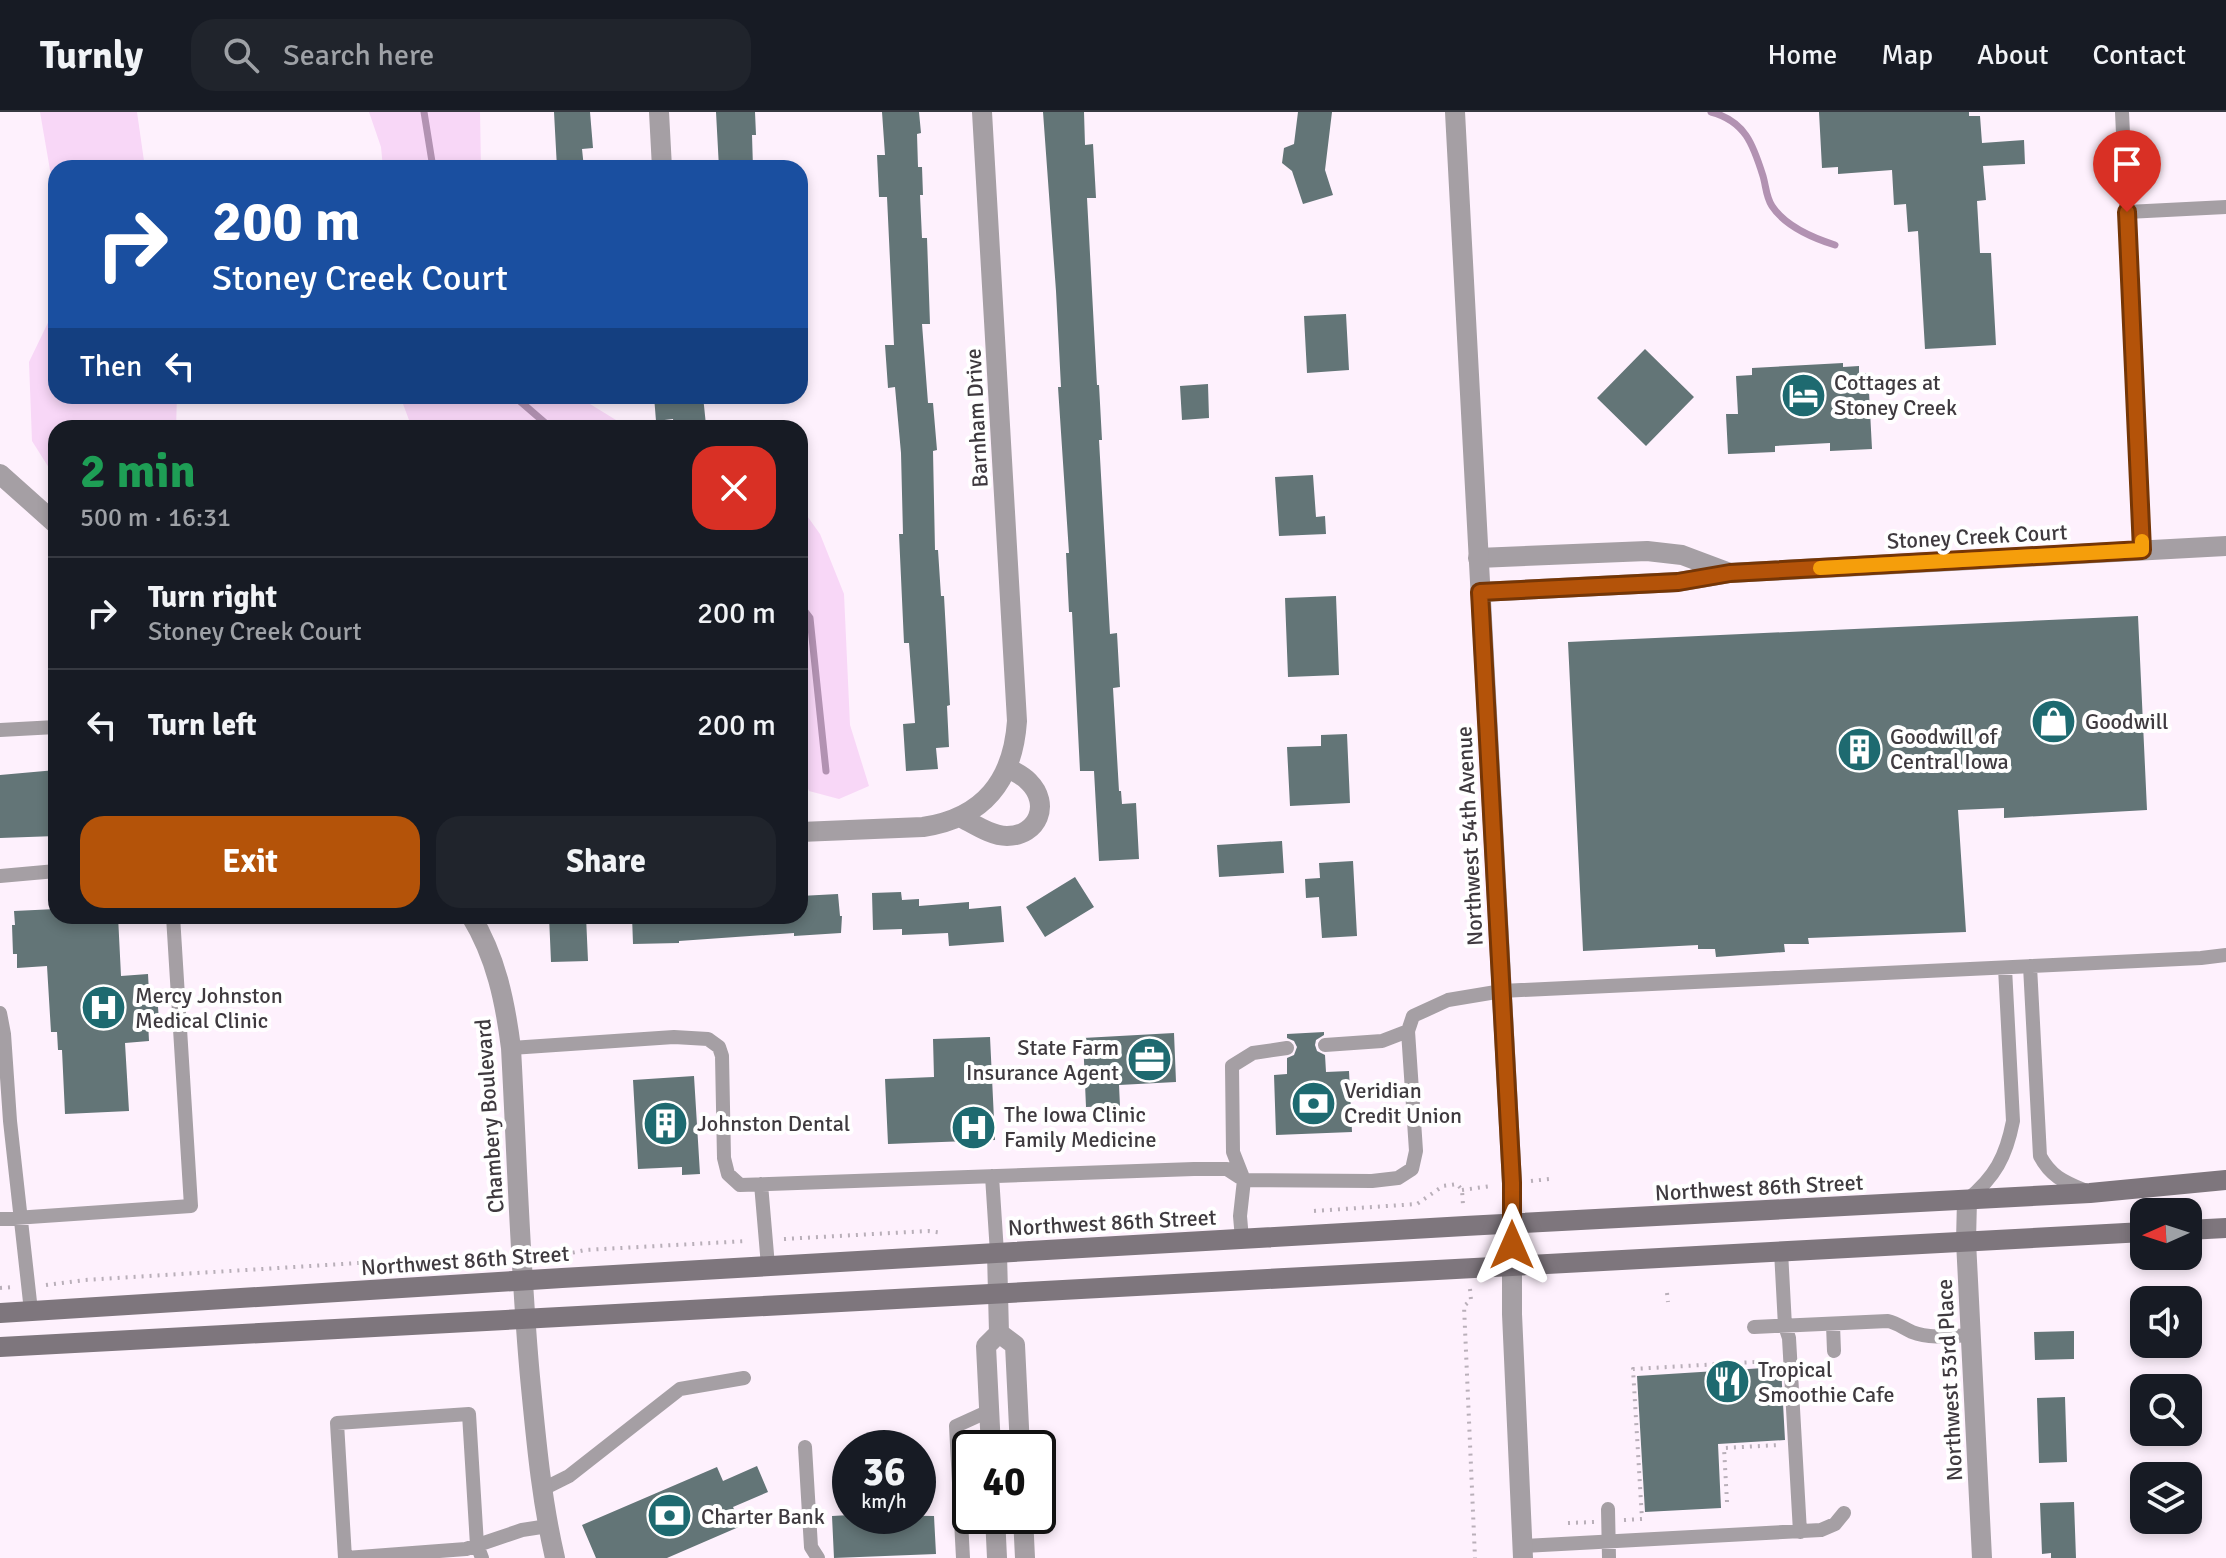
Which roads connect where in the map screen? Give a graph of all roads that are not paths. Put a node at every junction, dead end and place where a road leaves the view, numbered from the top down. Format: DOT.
graph roads {
  1 [pos="659,112"];
  2 [pos="982,112"];
  3 [pos="1455,112"];
  4 [pos="2122,112"];
  5 [pos="662,160"];
  6 [pos="2226,207"];
  7 [pos="2127,212"];
  8 [pos="0,474"];
  9 [pos="48,517"];
  10 [pos="2226,546"];
  11 [pos="2142,550"];
  12 [pos="1478,558"];
  13 [pos="1730,573"];
  14 [pos="1480,592"];
  15 [pos="48,727"];
  16 [pos="0,730"];
  17 [pos="1008,768"];
  18 [pos="960,817"];
  19 [pos="808,832"];
  20 [pos="48,872"];
  21 [pos="1,875"];
  22 [pos="173,924"];
  23 [pos="476,924"];
  24 [pos="2226,955"];
  25 [pos="2030,966"];
  26 [pos="2005,968"];
  27 [pos="1502,991"];
  28 [pos="0,1013"];
  29 [pos="1408,1031"];
  30 [pos="1325,1045"];
  31 [pos="511,1048"];
  32 [pos="1287,1048"];
  33 [pos="992,1176"];
  34 [pos="1244,1180"];
  35 [pos="2226,1180"];
  36 [pos="761,1184"];
  37 [pos="2090,1193"];
  38 [pos="1967,1200"];
  39 [pos="21,1218"];
  40 [pos="0,1219"];
  41 [pos="1512,1223"];
  42 [pos="2226,1228"];
  43 [pos="2202,1229"];
  44 [pos="2130,1233"];
  45 [pos="1242,1239"];
  46 [pos="1966,1241"];
  47 [pos="1781,1251"];
  48 [pos="997,1253"];
  49 [pos="768,1266"];
  50 [pos="1511,1266"];
  51 [pos="523,1280"];
  52 [pos="998,1293"];
  53 [pos="31,1311"];
  54 [pos="0,1313"];
  55 [pos="525,1319"];
  56 [pos="1833,1325"];
  57 [pos="1785,1326"];
  58 [pos="1754,1327"];
  59 [pos="999,1333"];
  60 [pos="1971,1335"];
  61 [pos="0,1347"];
  62 [pos="1834,1351"];
  63 [pos="744,1378"];
  64 [pos="989,1411"];
  65 [pos="990,1430"];
  66 [pos="1019,1430"];
  67 [pos="805,1447"];
  68 [pos="541,1490"];
  69 [pos="1608,1509"];
  70 [pos="1844,1513"];
  71 [pos="548,1526"];
  72 [pos="1800,1532"];
  73 [pos="996,1534"];
  74 [pos="1024,1534"];
  75 [pos="1608,1541"];
  76 [pos="480,1551"];
  77 [pos="1522,1552"];
  78 [pos="346,1558"];
  79 [pos="555,1558"];
  80 [pos="818,1558"];
  81 [pos="963,1558"];
  82 [pos="997,1558"];
  83 [pos="1025,1558"];
  84 [pos="1609,1558"];
  85 [pos="1982,1558"];
  1 -- 5 [label="street"];
  2 -- 17 [label="street, Barnham Drive"];
  3 -- 12 [label="street, Northwest 54th Avenue"];
  4 -- 7 [label="lane"];
  6 -- 7 [label="lane"];
  7 -- 11 [label="lane"];
  8 -- 9 [label="street"];
  10 -- 11 [label="street, Stoney Creek Court"];
  11 -- 13 [label="street, Stoney Creek Court"];
  12 -- 13 [label="street, Stoney Creek Court"];
  12 -- 14 [label="street, Northwest 54th Avenue"];
  13 -- 14 [label="street, Stoney Creek Court"];
  14 -- 27 [label="street, Northwest 54th Avenue"];
  15 -- 16 [label="lane"];
  17 -- 18 [label="street"];
  17 -- 18 [label="street"];
  18 -- 19 [label="street"];
  20 -- 21 [label="lane"];
  22 -- 39 [label="lane"];
  23 -- 31 [label="street, Chambery Boulevard"];
  24 -- 25 [label="lane"];
  25 -- 26 [label="lane"];
  25 -- 37 [label="lane"];
  26 -- 27 [label="lane"];
  26 -- 38 [label="lane"];
  27 -- 29 [label="lane"];
  27 -- 41 [label="street, Northwest 54th Avenue"];
  28 -- 39 [label="lane"];
  29 -- 30 [label="lane"];
  29 -- 34 [label="lane"];
  31 -- 36 [label="lane"];
  31 -- 51 [label="street, Chambery Boulevard"];
  32 -- 34 [label="lane"];
  33 -- 34 [label="lane"];
  33 -- 36 [label="lane"];
  33 -- 48 [label="lane"];
  34 -- 45 [label="lane"];
  35 -- 37 [label="main road, Northwest 86th Street"];
  36 -- 49 [label="lane"];
  37 -- 38 [label="main road, Northwest 86th Street"];
  38 -- 41 [label="main road, Northwest 86th Street"];
  38 -- 46 [label="street, Northwest 53rd Place"];
  39 -- 40 [label="lane"];
  39 -- 53 [label="lane"];
  41 -- 45 [label="main road, Northwest 86th Street"];
  41 -- 50 [label="street, Northwest 54th Avenue"];
  42 -- 43 [label="main road"];
  44 -- 46 [label="main road"];
  45 -- 48 [label="main road, Northwest 86th Street"];
  46 -- 47 [label="main road"];
  46 -- 60 [label="street, Northwest 53rd Place"];
  47 -- 50 [label="main road"];
  47 -- 57 [label="lane"];
  48 -- 49 [label="main road, Northwest 86th Street"];
  48 -- 52 [label="street"];
  49 -- 51 [label="main road, Northwest 86th Street"];
  50 -- 52 [label="main road"];
  50 -- 77 [label="street, Northwest 54th Avenue"];
  51 -- 53 [label="main road, Northwest 86th Street"];
  51 -- 55 [label="street, Chambery Boulevard"];
  52 -- 55 [label="main road"];
  52 -- 59 [label="street"];
  53 -- 54 [label="main road, Northwest 86th Street"];
  55 -- 61 [label="main road"];
  55 -- 68 [label="street, Chambery Boulevard"];
  56 -- 57 [label="lane"];
  56 -- 60 [label="lane"];
  56 -- 62 [label="lane"];
  57 -- 58 [label="lane"];
  57 -- 72 [label="lane"];
  59 -- 64 [label="street"];
  59 -- 66 [label="street"];
  60 -- 85 [label="street, Northwest 53rd Place"];
  63 -- 68 [label="lane"];
  64 -- 65 [label="street"];
  64 -- 81 [label="lane"];
  67 -- 80 [label="lane"];
  68 -- 71 [label="street, Chambery Boulevard"];
  69 -- 75 [label="lane"];
  70 -- 72 [label="lane"];
  71 -- 76 [label="lane"];
  71 -- 79 [label="street, Chambery Boulevard"];
  72 -- 75 [label="lane"];
  73 -- 82 [label="street"];
  74 -- 83 [label="street"];
  75 -- 77 [label="lane"];
  75 -- 84 [label="lane"];
  76 -- 78 [label="lane"];
  76 -- 78 [label="lane"];
}
